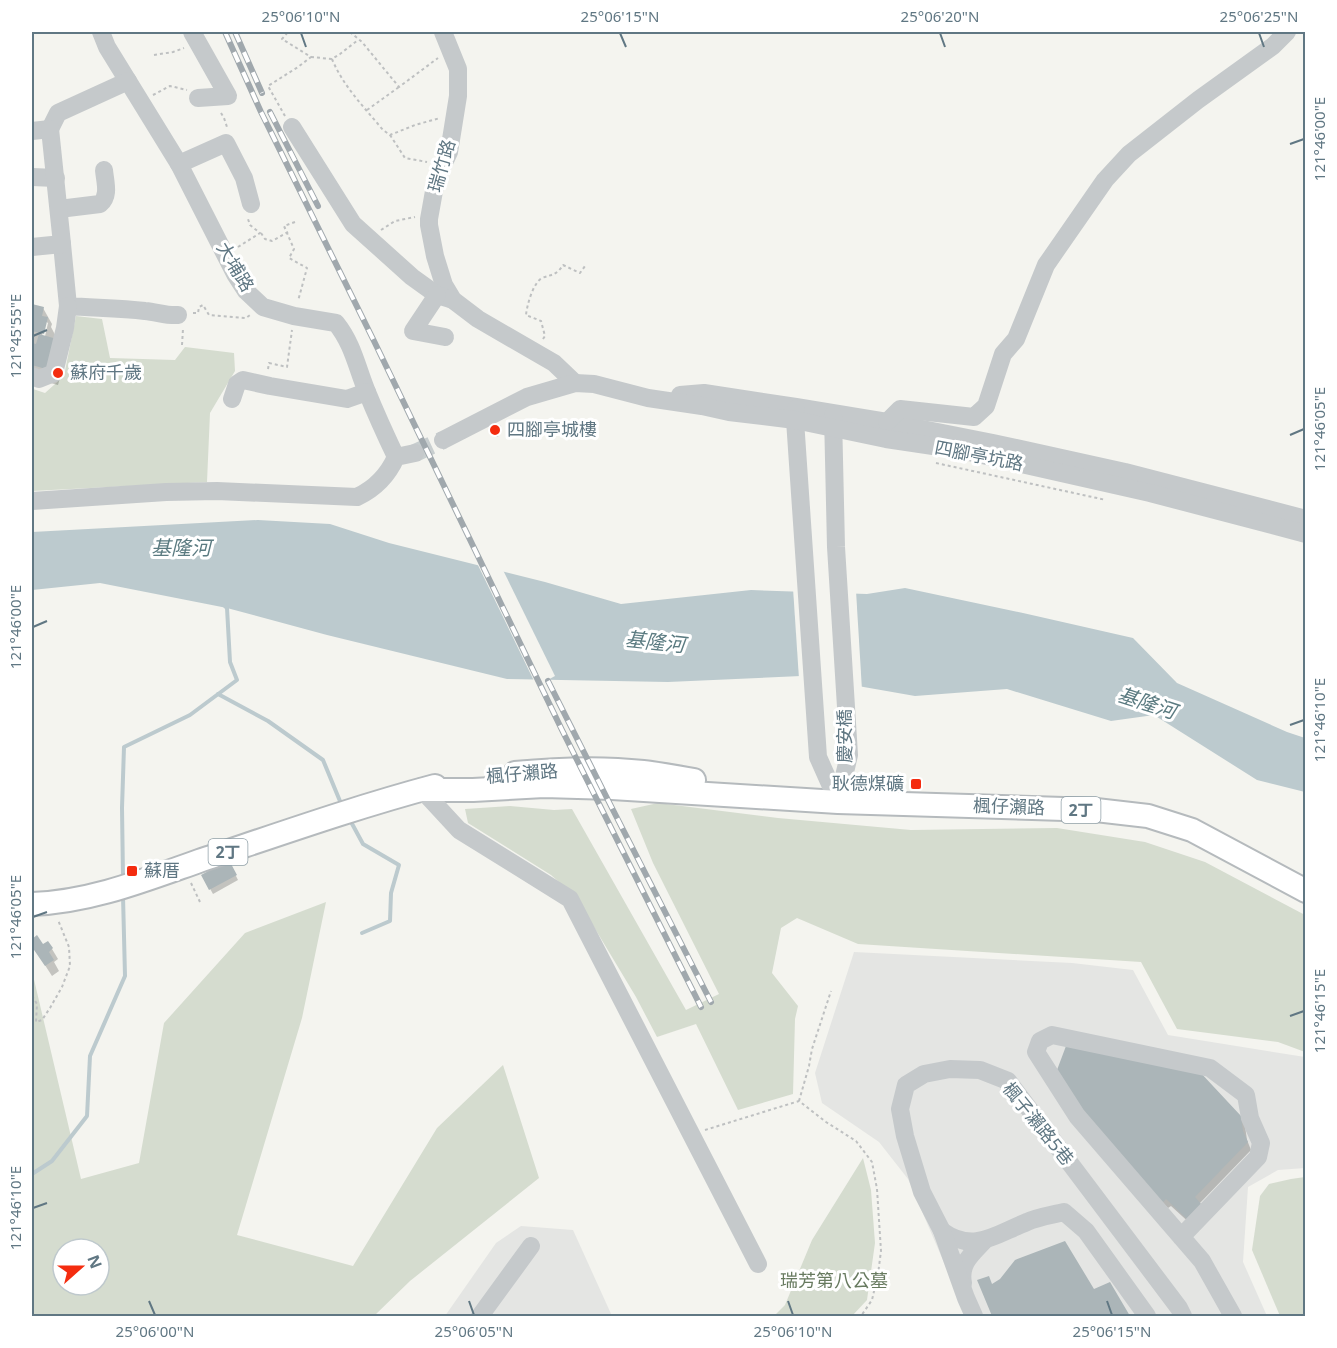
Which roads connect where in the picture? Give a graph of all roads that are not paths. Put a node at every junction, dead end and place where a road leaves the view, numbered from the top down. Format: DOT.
graph roads {
  1 [pos="101,32"];
  2 [pos="443,32"];
  3 [pos="1287,32"];
  4 [pos="195,38"];
  5 [pos="128,81"];
  6 [pos="205,97"];
  7 [pos="291,127"];
  8 [pos="51,129"];
  9 [pos="32,131"];
  10 [pos="179,164"];
  11 [pos="104,170"];
  12 [pos="32,177"];
  13 [pos="56,178"];
  14 [pos="251,204"];
  15 [pos="59,209"];
  16 [pos="62,244"];
  17 [pos="32,247"];
  18 [pos="445,297"];
  19 [pos="68,306"];
  20 [pos="181,316"];
  21 [pos="445,337"];
  22 [pos="32,376"];
  23 [pos="575,383"];
  24 [pos="367,392"];
  25 [pos="232,399"];
  26 [pos="796,413"];
  27 [pos="833,420"];
  28 [pos="886,422"];
  29 [pos="443,440"];
  30 [pos="415,453"];
  31 [pos="396,457"];
  32 [pos="32,501"];
  33 [pos="1305,519"];
  34 [pos="1305,534"];
  35 [pos="422,790"];
  36 [pos="838,802"];
  37 [pos="1305,891"];
  38 [pos="42,903"];
  39 [pos="942,1230"];
  40 [pos="1181,1237"];
  41 [pos="985,1240"];
  42 [pos="531,1246"];
  43 [pos="758,1264"];
  44 [pos="966,1298"];
  45 [pos="480,1317"];
  46 [pos="974,1317"];
  47 [pos="1147,1317"];
  48 [pos="1183,1317"];
  49 [pos="1233,1317"];
  1 -- 5 [label="street, 大埔路"];
  2 -- 18 [label="street, 瑞竹路"];
  3 -- 28 [label="street"];
  4 -- 6 [label="street"];
  5 -- 8 [label="street"];
  5 -- 10 [label="street, 大埔路"];
  7 -- 18 [label="street, 瑞竹路"];
  8 -- 9 [label="street"];
  8 -- 13 [label="street"];
  10 -- 14 [label="street"];
  10 -- 24 [label="street, 大埔路"];
  11 -- 15 [label="street"];
  12 -- 13 [label="street"];
  13 -- 15 [label="street"];
  15 -- 16 [label="street"];
  16 -- 17 [label="street"];
  16 -- 19 [label="street"];
  18 -- 21 [label="street"];
  18 -- 23 [label="street, 瑞竹路"];
  19 -- 20 [label="street"];
  19 -- 22 [label="street"];
  23 -- 26 [label="street, 四腳亭坑路"];
  23 -- 29 [label="street"];
  24 -- 25 [label="street"];
  24 -- 31 [label="street, 大埔路"];
  26 -- 27 [label="street, 四腳亭坑路"];
  26 -- 36 [label="street, 慶安橋"];
  27 -- 28 [label="street, 四腳亭坑路"];
  27 -- 34 [label="street, 四腳亭坑路"];
  27 -- 36 [label="street, 慶安橋"];
  28 -- 33 [label="street, 四腳亭坑路"];
  30 -- 31 [label="street"];
  31 -- 32 [label="street"];
  35 -- 36 [label="main road, 楓仔瀨路 / 2丁"];
  35 -- 38 [label="main road, 楓仔瀨路 / 2丁"];
  35 -- 43 [label="street"];
  36 -- 37 [label="main road, 楓仔瀨路 / 2丁"];
  39 -- 41 [label="street"];
  39 -- 44 [label="street, 楓子瀨路5巷"];
  39 -- 48 [label="street, 楓子瀨路5巷"];
  40 -- 40 [label="street"];
  40 -- 49 [label="street"];
  41 -- 44 [label="street"];
  41 -- 47 [label="street"];
  42 -- 45 [label="street"];
  44 -- 46 [label="street"];
}
